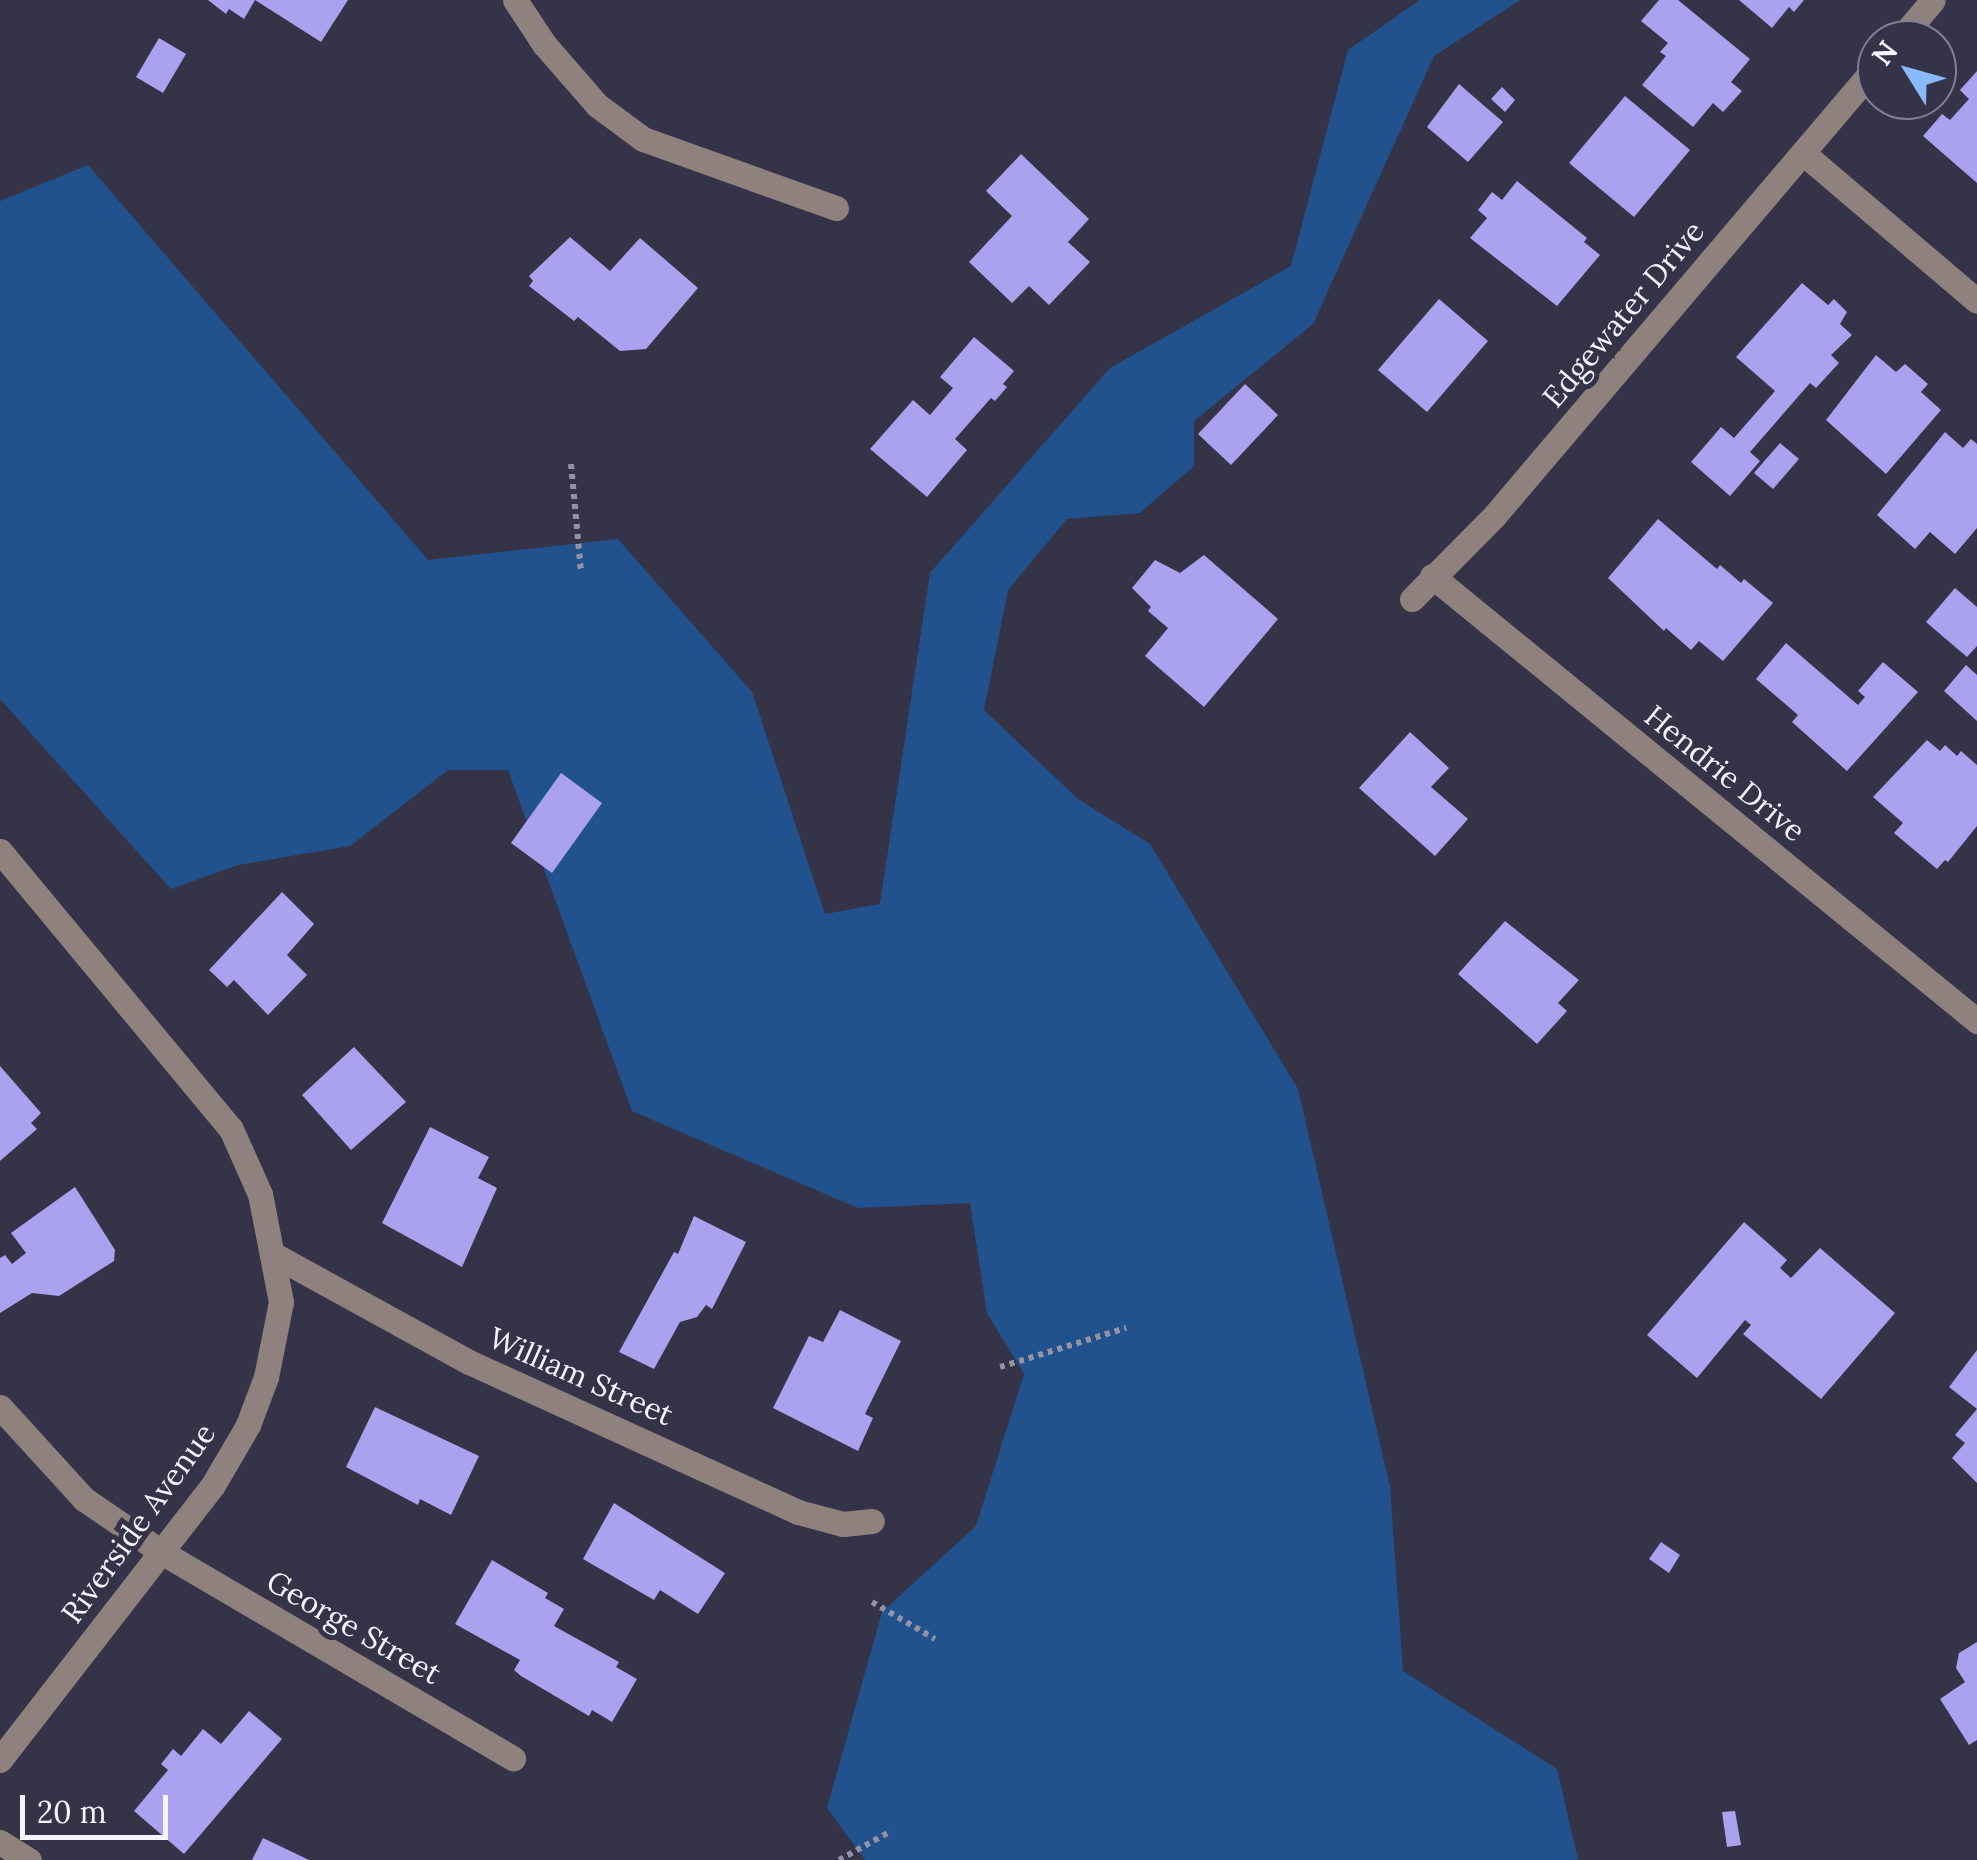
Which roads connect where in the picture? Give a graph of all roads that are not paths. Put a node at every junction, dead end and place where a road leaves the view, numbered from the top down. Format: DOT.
graph roads {
  1 [pos="515,0"];
  2 [pos="1933,0"];
  3 [pos="1916,20"];
  4 [pos="1857,89"];
  5 [pos="1803,152"];
  6 [pos="836,208"];
  7 [pos="1977,300"];
  8 [pos="1432,576"];
  9 [pos="1412,599"];
  10 [pos="0,852"];
  11 [pos="1973,1011"];
  12 [pos="276,1256"];
  13 [pos="0,1407"];
  14 [pos="872,1521"];
  15 [pos="163,1553"];
  16 [pos="513,1758"];
  17 [pos="0,1760"];
  18 [pos="0,1842"];
  19 [pos="29,1860"];
  1 -- 6 [label="street"];
  2 -- 3 [label="street"];
  4 -- 5 [label="street, Edgewater Drive"];
  5 -- 7 [label="street"];
  5 -- 8 [label="street, Edgewater Drive"];
  8 -- 9 [label="street, Edgewater Drive"];
  8 -- 11 [label="street, Hendrie Drive"];
  10 -- 12 [label="street, Riverside Avenue"];
  12 -- 14 [label="street, William Street"];
  12 -- 15 [label="street, Riverside Avenue"];
  13 -- 15 [label="street, George Street"];
  15 -- 16 [label="street, George Street"];
  15 -- 17 [label="street, Riverside Avenue"];
  18 -- 19 [label="street"];
}
